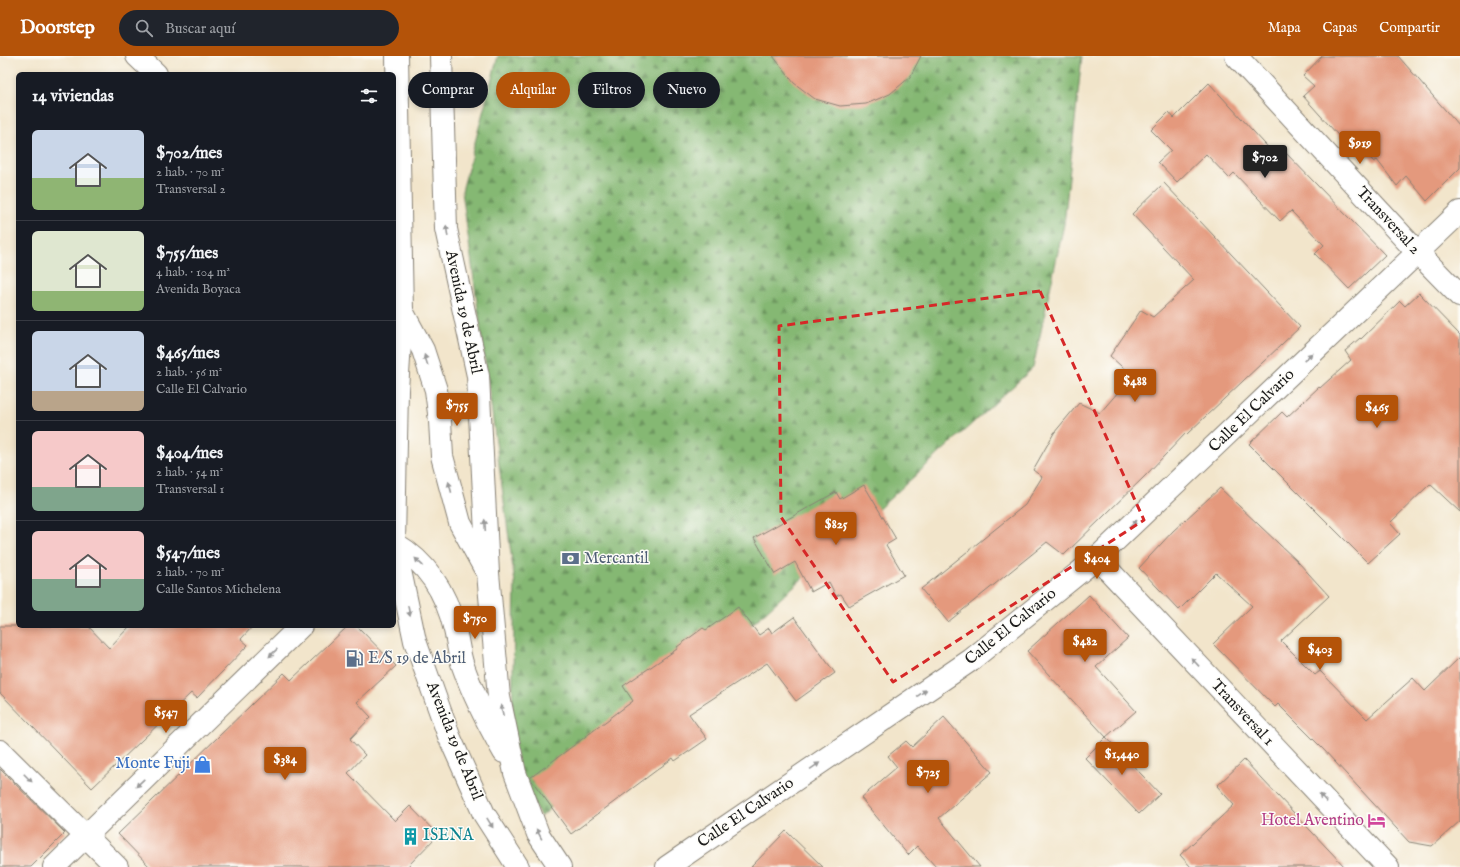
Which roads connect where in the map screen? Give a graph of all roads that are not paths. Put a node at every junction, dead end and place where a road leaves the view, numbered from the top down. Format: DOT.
graph roads {
  1 [pos="137,56"];
  2 [pos="397,56"];
  3 [pos="442,56"];
  4 [pos="1236,56"];
  5 [pos="154,72"];
  6 [pos="1460,212"];
  7 [pos="1418,253"];
  8 [pos="1460,296"];
  9 [pos="398,308"];
  10 [pos="396,390"];
  11 [pos="396,544"];
  12 [pos="396,552"];
  13 [pos="1097,558"];
  14 [pos="488,573"];
  15 [pos="299,628"];
  16 [pos="0,751"];
  17 [pos="515,773"];
  18 [pos="86,836"];
  19 [pos="54,867"];
  20 [pos="117,867"];
  21 [pos="518,867"];
  22 [pos="560,867"];
  23 [pos="667,867"];
  24 [pos="1388,867"];
  1 -- 5 [label="street"];
  2 -- 9 [label="street, Avenida 19 de Abril"];
  14 -- 3 [label="street, Avenida 19 de Abril, one-way"];
  4 -- 7 [label="street, Transversal 2"];
  6 -- 7 [label="street, Calle El Calvario"];
  7 -- 8 [label="street, Transversal 2"];
  13 -- 7 [label="street, Calle El Calvario, one-way"];
  9 -- 10 [label="street, Avenida 19 de Abril"];
  14 -- 9 [label="street, one-way"];
  17 -- 11 [label="street, one-way"];
  12 -- 21 [label="street, Avenida 19 de Abril, one-way"];
  23 -- 13 [label="street, Calle El Calvario, one-way"];
  24 -- 13 [label="street, Transversal 1, one-way"];
  17 -- 14 [label="street, Avenida 19 de Abril, one-way"];
  15 -- 18 [label="street, one-way"];
  16 -- 18 [label="street, one-way"];
  22 -- 17 [label="street, Avenida 19 de Abril, one-way"];
  18 -- 19 [label="street"];
  18 -- 20 [label="street"];
}
